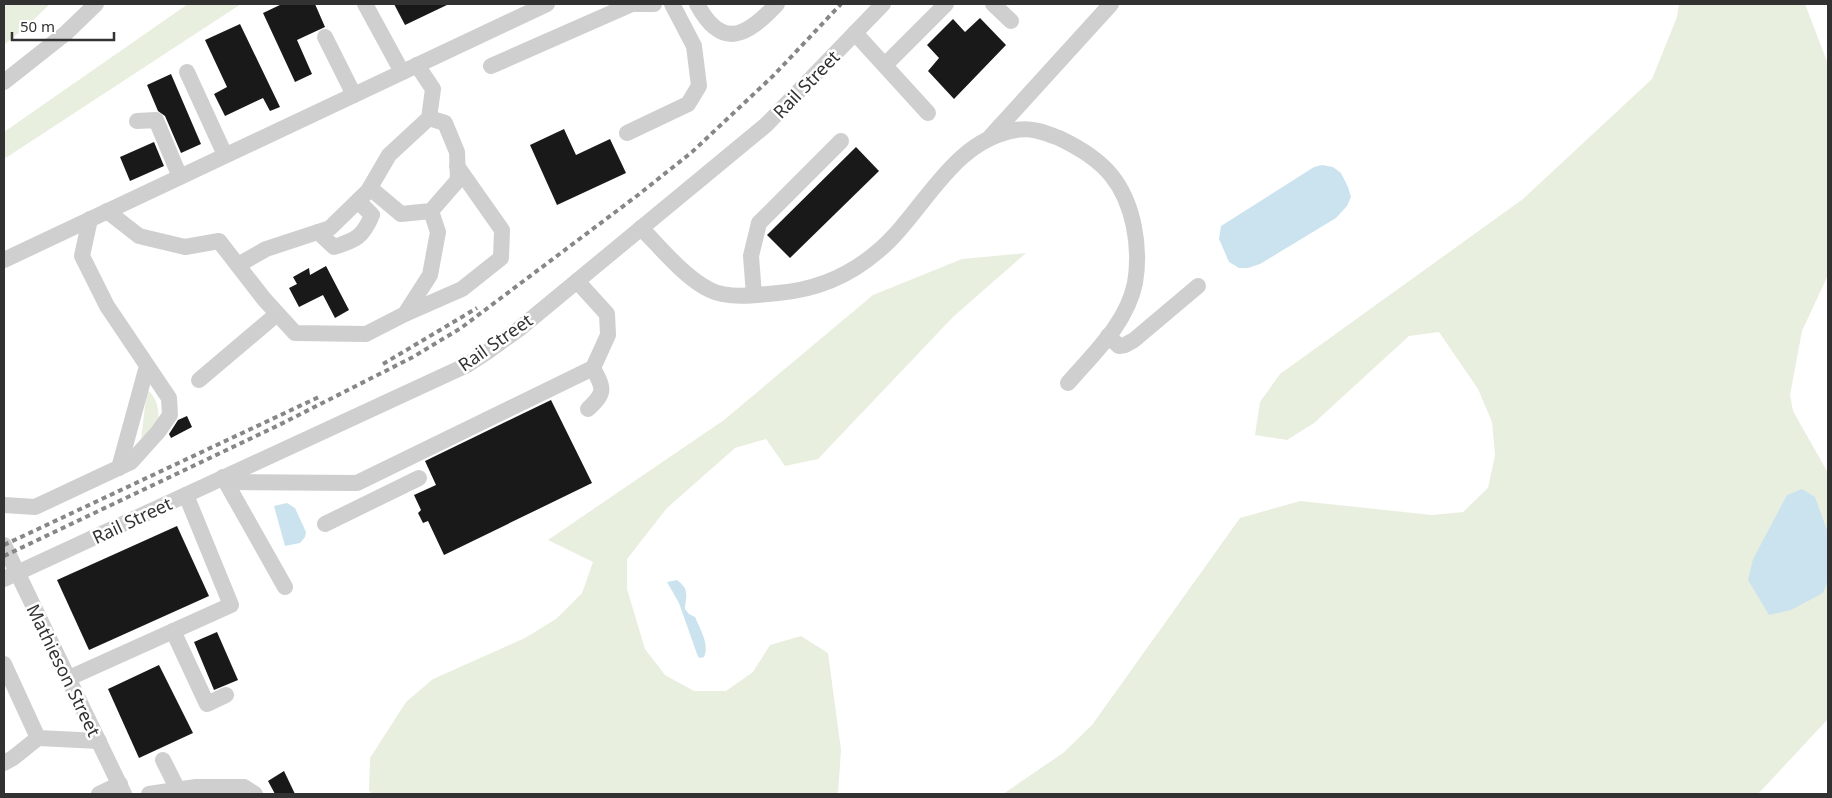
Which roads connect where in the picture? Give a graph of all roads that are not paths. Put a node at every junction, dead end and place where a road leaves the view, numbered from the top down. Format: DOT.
graph roads {
  1 [pos="96,4"];
  2 [pos="365,4"];
  3 [pos="547,4"];
  4 [pos="654,4"];
  5 [pos="672,4"];
  6 [pos="697,4"];
  7 [pos="777,4"];
  8 [pos="883,4"];
  9 [pos="946,4"];
  10 [pos="994,4"];
  11 [pos="1111,4"];
  12 [pos="1011,21"];
  13 [pos="855,33"];
  14 [pos="325,37"];
  15 [pos="885,65"];
  16 [pos="491,66"];
  17 [pos="410,68"];
  18 [pos="187,72"];
  19 [pos="4,82"];
  20 [pos="354,95"];
  21 [pos="928,113"];
  22 [pos="429,118"];
  23 [pos="138,121"];
  24 [pos="627,133"];
  25 [pos="991,136"];
  26 [pos="841,142"];
  27 [pos="225,156"];
  28 [pos="458,166"];
  29 [pos="180,177"];
  30 [pos="370,188"];
  31 [pos="358,201"];
  32 [pos="107,211"];
  33 [pos="431,212"];
  34 [pos="90,219"];
  35 [pos="641,228"];
  36 [pos="318,232"];
  37 [pos="4,260"];
  38 [pos="238,265"];
  39 [pos="577,281"];
  40 [pos="1198,286"];
  41 [pos="754,295"];
  42 [pos="277,314"];
  43 [pos="405,314"];
  44 [pos="1108,336"];
  45 [pos="148,366"];
  46 [pos="594,368"];
  47 [pos="198,380"];
  48 [pos="1068,383"];
  49 [pos="588,409"];
  50 [pos="120,468"];
  51 [pos="370,477"];
  52 [pos="419,478"];
  53 [pos="225,480"];
  54 [pos="186,494"];
  55 [pos="379,497"];
  56 [pos="4,505"];
  57 [pos="324,524"];
  58 [pos="4,545"];
  59 [pos="10,576"];
  60 [pos="285,586"];
  61 [pos="173,631"];
  62 [pos="4,664"];
  63 [pos="69,678"];
  64 [pos="226,695"];
  65 [pos="38,738"];
  66 [pos="99,741"];
  67 [pos="163,760"];
  68 [pos="4,763"];
  69 [pos="122,789"];
  70 [pos="178,790"];
  71 [pos="99,794"];
  72 [pos="149,794"];
  73 [pos="255,794"];
  1 -- 19 [label="street"];
  2 -- 17 [label="street"];
  3 -- 17 [label="street"];
  4 -- 16 [label="street"];
  5 -- 24 [label="street"];
  6 -- 7 [label="street"];
  8 -- 13 [label="street, Rail Street"];
  9 -- 15 [label="street"];
  10 -- 12 [label="street"];
  11 -- 25 [label="street"];
  13 -- 15 [label="street"];
  13 -- 35 [label="street, Rail Street"];
  14 -- 20 [label="street"];
  15 -- 21 [label="street"];
  17 -- 20 [label="street"];
  17 -- 22 [label="street"];
  18 -- 27 [label="street"];
  20 -- 27 [label="street"];
  22 -- 28 [label="street"];
  22 -- 30 [label="street"];
  23 -- 29 [label="street"];
  25 -- 41 [label="street"];
  25 -- 44 [label="street"];
  26 -- 41 [label="street"];
  27 -- 29 [label="street"];
  28 -- 33 [label="street"];
  28 -- 43 [label="street"];
  29 -- 32 [label="street"];
  30 -- 31 [label="street"];
  30 -- 33 [label="street"];
  31 -- 36 [label="street"];
  31 -- 36 [label="street"];
  32 -- 34 [label="street"];
  32 -- 38 [label="street"];
  33 -- 43 [label="street"];
  34 -- 37 [label="street"];
  34 -- 45 [label="street"];
  35 -- 39 [label="street, Rail Street"];
  35 -- 41 [label="street"];
  36 -- 38 [label="street"];
  38 -- 42 [label="street"];
  39 -- 46 [label="street"];
  39 -- 53 [label="street, Rail Street"];
  40 -- 44 [label="street"];
  42 -- 43 [label="street"];
  42 -- 47 [label="street"];
  44 -- 48 [label="street"];
  45 -- 50 [label="street"];
  45 -- 50 [label="street"];
  46 -- 49 [label="street"];
  46 -- 51 [label="street"];
  50 -- 56 [label="street"];
  51 -- 53 [label="street"];
  51 -- 55 [label="street"];
  52 -- 55 [label="street"];
  53 -- 54 [label="street, Rail Street"];
  53 -- 60 [label="street"];
  54 -- 59 [label="street, Rail Street"];
  54 -- 61 [label="street"];
  55 -- 57 [label="street"];
  58 -- 59 [label="street, Mathieson Street"];
  59 -- 63 [label="street, Mathieson Street"];
  61 -- 63 [label="street"];
  61 -- 64 [label="street"];
  62 -- 65 [label="street"];
  63 -- 66 [label="street, Mathieson Street"];
  65 -- 66 [label="street"];
  65 -- 68 [label="street"];
  66 -- 69 [label="street, Mathieson Street"];
  67 -- 70 [label="street"];
  69 -- 71 [label="street"];
  70 -- 72 [label="street"];
  70 -- 73 [label="street"];
}
